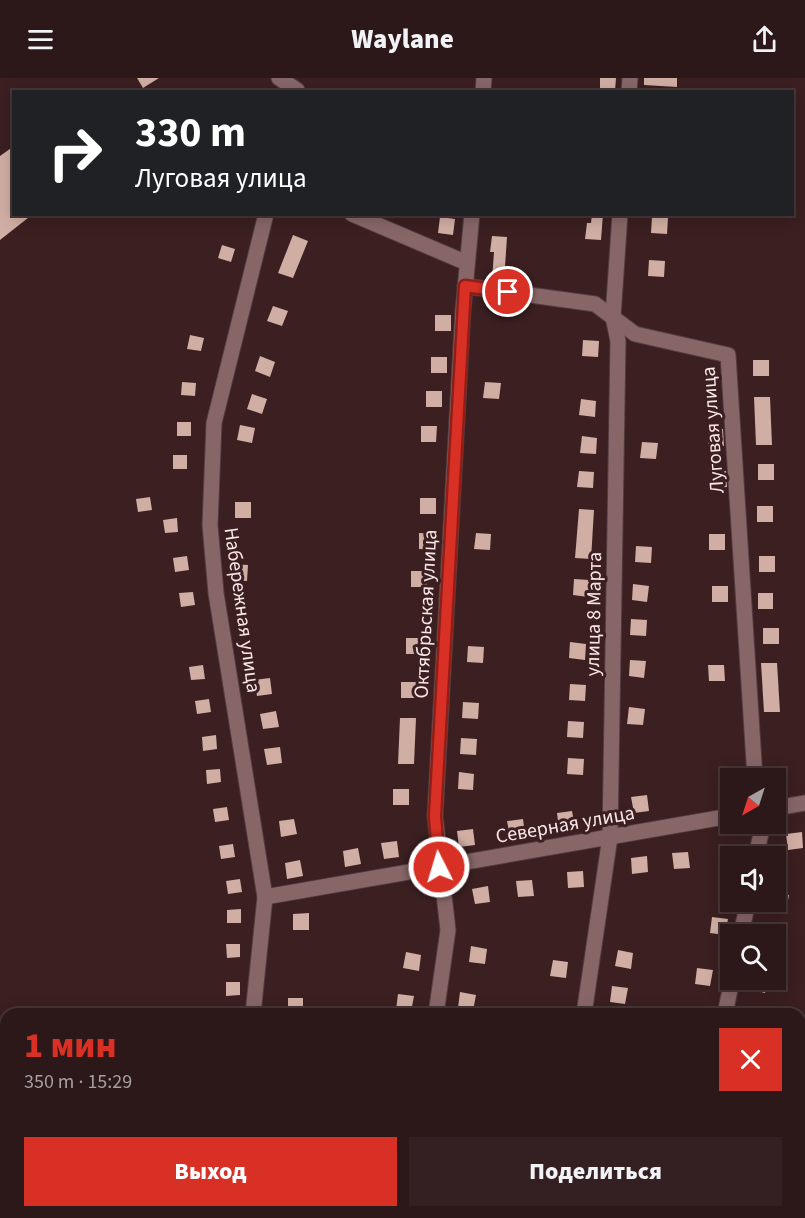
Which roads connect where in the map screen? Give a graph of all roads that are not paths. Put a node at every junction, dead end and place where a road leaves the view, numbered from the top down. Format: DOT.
graph roads {
  1 [pos="279,78"];
  2 [pos="298,86"];
  3 [pos="266,216"];
  4 [pos="357,216"];
  5 [pos="472,216"];
  6 [pos="620,216"];
  7 [pos="467,263"];
  8 [pos="465,286"];
  9 [pos="613,317"];
  10 [pos="754,768"];
  11 [pos="805,803"];
  12 [pos="786,806"];
  13 [pos="720,818"];
  14 [pos="610,837"];
  15 [pos="439,867"];
  16 [pos="265,897"];
  17 [pos="730,990"];
  18 [pos="254,1008"];
  19 [pos="437,1008"];
  20 [pos="585,1008"];
  21 [pos="726,1008"];
  1 -- 2 [label="street"];
  3 -- 16 [label="street, Набережная улица"];
  4 -- 7 [label="street"];
  5 -- 7 [label="street, Октябрьская улица"];
  6 -- 9 [label="street, улица 8 Марта"];
  7 -- 8 [label="street, Октябрьская улица"];
  8 -- 9 [label="street, Луговая улица"];
  8 -- 15 [label="street, Октябрьская улица"];
  9 -- 10 [label="street, Луговая улица"];
  9 -- 14 [label="street, улица 8 Марта"];
  11 -- 12 [label="street"];
  13 -- 14 [label="street, Северная улица"];
  14 -- 15 [label="street, Северная улица"];
  14 -- 20 [label="street, улица 8 Марта"];
  15 -- 16 [label="street, Северная улица"];
  15 -- 19 [label="street, Октябрьская улица"];
  16 -- 18 [label="street, Набережная улица"];
  17 -- 21 [label="street"];
}
